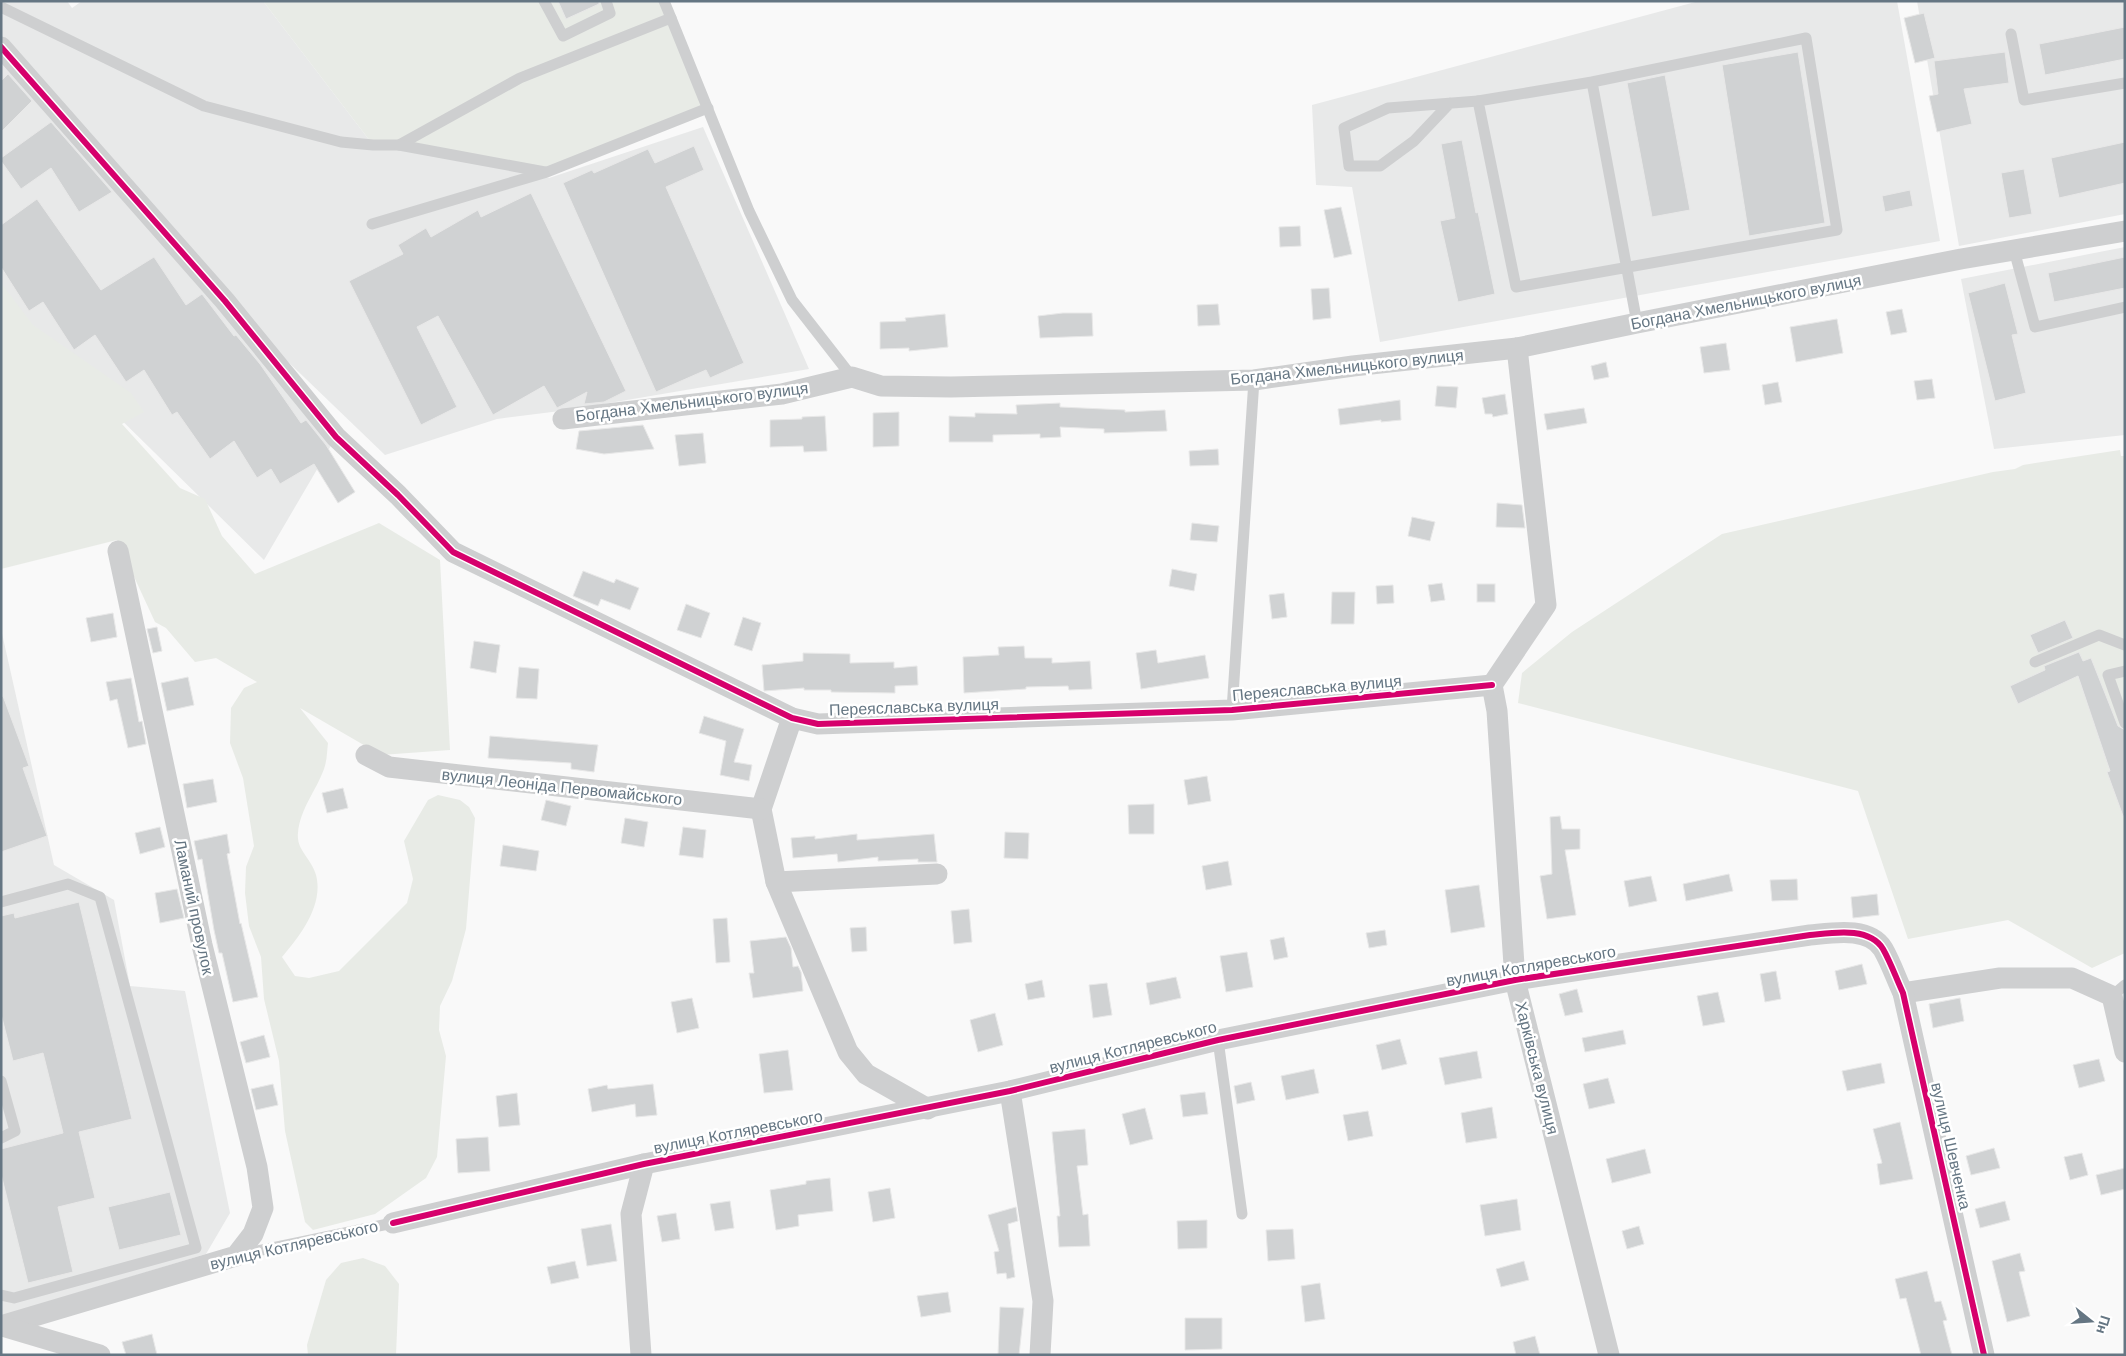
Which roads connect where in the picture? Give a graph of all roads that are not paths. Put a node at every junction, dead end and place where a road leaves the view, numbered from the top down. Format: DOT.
graph roads {
  1 [pos="544,1"];
  2 [pos="606,1"];
  3 [pos="664,1"];
  4 [pos="1,7"];
  5 [pos="671,18"];
  6 [pos="2011,34"];
  7 [pos="1,48"];
  8 [pos="1592,82"];
  9 [pos="2125,83"];
  10 [pos="1478,101"];
  11 [pos="1450,103"];
  12 [pos="708,108"];
  13 [pos="399,145"];
  14 [pos="547,172"];
  15 [pos="372,224"];
  16 [pos="2125,231"];
  17 [pos="2014,250"];
  18 [pos="1627,266"];
  19 [pos="2125,307"];
  20 [pos="1637,323"];
  21 [pos="1517,348"];
  22 [pos="852,377"];
  23 [pos="1254,380"];
  24 [pos="563,419"];
  25 [pos="118,551"];
  26 [pos="2125,645"];
  27 [pos="2035,662"];
  28 [pos="2125,671"];
  29 [pos="1492,685"];
  30 [pos="1232,710"];
  31 [pos="792,718"];
  32 [pos="2125,723"];
  33 [pos="366,755"];
  34 [pos="761,809"];
  35 [pos="937,874"];
  36 [pos="776,882"];
  37 [pos="1,902"];
  38 [pos="1882,947"];
  39 [pos="1515,980"];
  40 [pos="2118,990"];
  41 [pos="1903,992"];
  42 [pos="1218,1040"];
  43 [pos="2125,1052"];
  44 [pos="1,1081"];
  45 [pos="1010,1091"];
  46 [pos="928,1109"];
  47 [pos="1,1138"];
  48 [pos="644,1164"];
  49 [pos="1242,1214"];
  50 [pos="392,1223"];
  51 [pos="236,1256"];
  52 [pos="1,1295"];
  53 [pos="2,1326"];
  54 [pos="100,1355"];
  55 [pos="641,1355"];
  56 [pos="1040,1355"];
  57 [pos="1609,1355"];
  58 [pos="1984,1355"];
  1 -- 2 [label="lane"];
  3 -- 5 [label="lane"];
  4 -- 13 [label="lane"];
  5 -- 12 [label="lane"];
  5 -- 13 [label="lane"];
  6 -- 9 [label="lane"];
  7 -- 31 [label="street, Переяславська вулиця"];
  8 -- 10 [label="lane"];
  8 -- 18 [label="lane"];
  8 -- 18 [label="lane"];
  10 -- 11 [label="lane"];
  10 -- 18 [label="lane"];
  11 -- 11 [label="lane"];
  12 -- 14 [label="lane"];
  12 -- 22 [label="lane"];
  13 -- 14 [label="lane"];
  14 -- 15 [label="lane"];
  16 -- 17 [label="street, Богдана Хмельницького вулиця"];
  17 -- 19 [label="lane"];
  17 -- 20 [label="street, Богдана Хмельницького вулиця"];
  18 -- 20 [label="lane"];
  20 -- 21 [label="street, Богдана Хмельницького вулиця"];
  21 -- 23 [label="street, Богдана Хмельницького вулиця"];
  21 -- 29 [label="street"];
  22 -- 23 [label="street, Богдана Хмельницького вулиця"];
  22 -- 24 [label="street, Богдана Хмельницького вулиця"];
  23 -- 30 [label="lane"];
  25 -- 51 [label="street, Ламаний провулок"];
  26 -- 27 [label="lane"];
  28 -- 32 [label="lane"];
  29 -- 30 [label="street, Переяславська вулиця"];
  29 -- 39 [label="street, Харківська вулиця"];
  30 -- 31 [label="street, Переяславська вулиця"];
  31 -- 34 [label="street"];
  33 -- 34 [label="street, вулиця Леоніда Первомайського"];
  34 -- 36 [label="street"];
  35 -- 36 [label="street"];
  36 -- 46 [label="street"];
  37 -- 52 [label="lane"];
  38 -- 39 [label="street, вулиця Котляревського"];
  38 -- 41 [label="street, вулиця Шевченка"];
  39 -- 42 [label="street, вулиця Котляревського"];
  39 -- 57 [label="street, Харківська вулиця"];
  40 -- 41 [label="street"];
  40 -- 43 [label="street"];
  41 -- 58 [label="street, вулиця Шевченка"];
  42 -- 45 [label="street, вулиця Котляревського"];
  42 -- 49 [label="lane"];
  44 -- 47 [label="lane"];
  45 -- 46 [label="street, вулиця Котляревського"];
  45 -- 56 [label="street"];
  46 -- 48 [label="street, вулиця Котляревського"];
  48 -- 50 [label="street, вулиця Котляревського"];
  48 -- 55 [label="street"];
  50 -- 51 [label="lane, вулиця Котляревського"];
  51 -- 53 [label="street, вулиця Котляревського"];
  53 -- 54 [label="street"];
}
